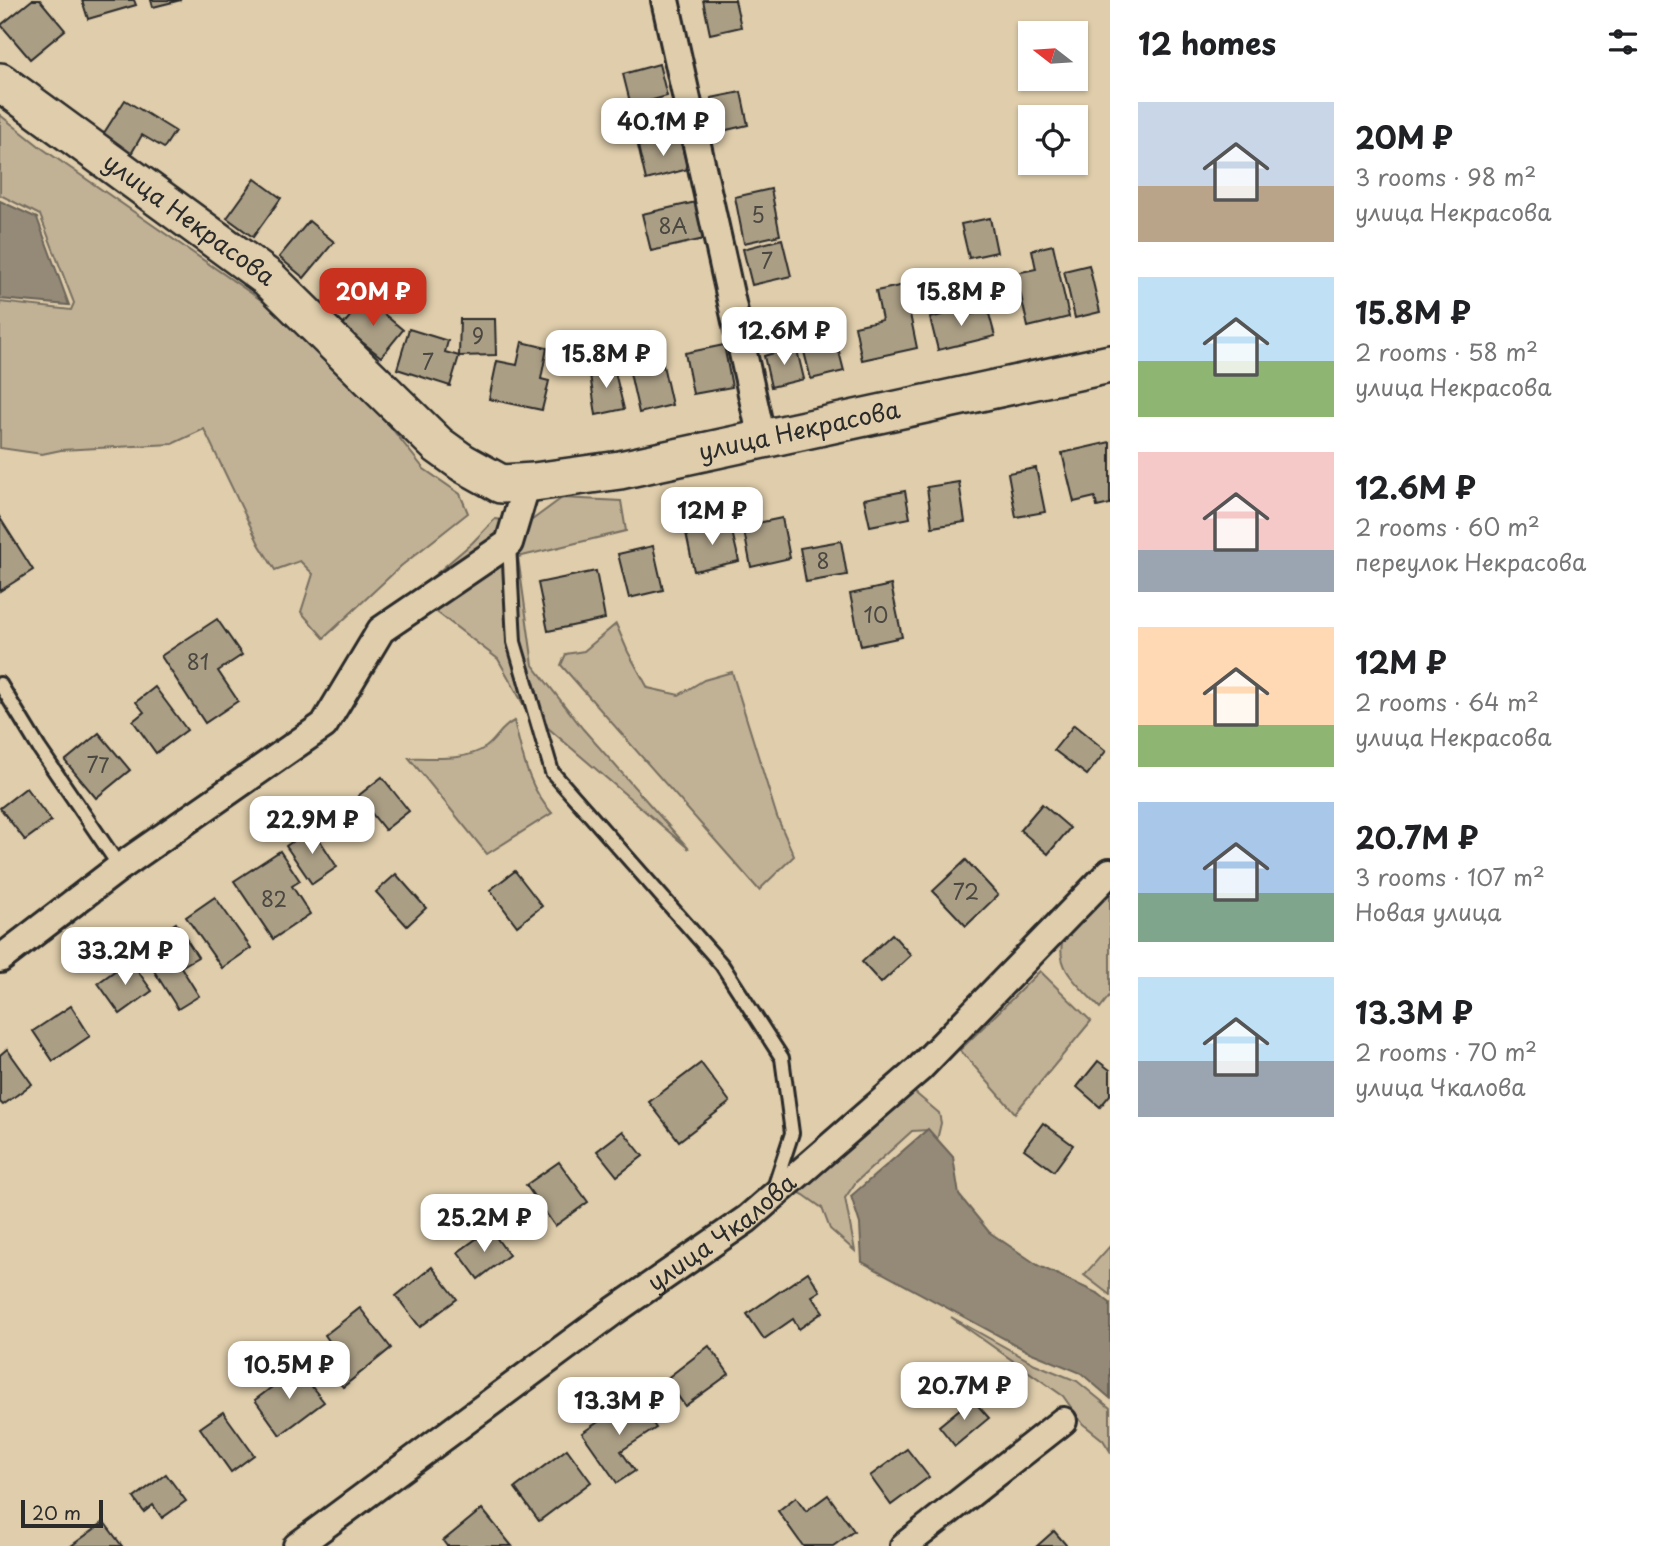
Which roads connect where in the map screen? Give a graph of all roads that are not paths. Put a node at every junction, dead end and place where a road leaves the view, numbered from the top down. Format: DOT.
graph roads {
  1 [pos="665,0"];
  2 [pos="0,82"];
  3 [pos="1110,364"];
  4 [pos="762,439"];
  5 [pos="527,483"];
  6 [pos="509,543"];
  7 [pos="0,684"];
  8 [pos="120,867"];
  9 [pos="1110,872"];
  10 [pos="0,959"];
  11 [pos="771,1199"];
  12 [pos="1063,1422"];
  13 [pos="296,1546"];
  14 [pos="904,1546"];
  1 -- 4 [label="street"];
  2 -- 5 [label="street, улица Некрасова"];
  3 -- 4 [label="street, улица Некрасова"];
  4 -- 5 [label="street, улица Некрасова"];
  5 -- 6 [label="street"];
  6 -- 8 [label="street"];
  6 -- 11 [label="lane"];
  7 -- 8 [label="lane"];
  8 -- 10 [label="street"];
  9 -- 11 [label="street, улица Чкалова"];
  11 -- 13 [label="street, улица Чкалова"];
  12 -- 14 [label="street"];
}
